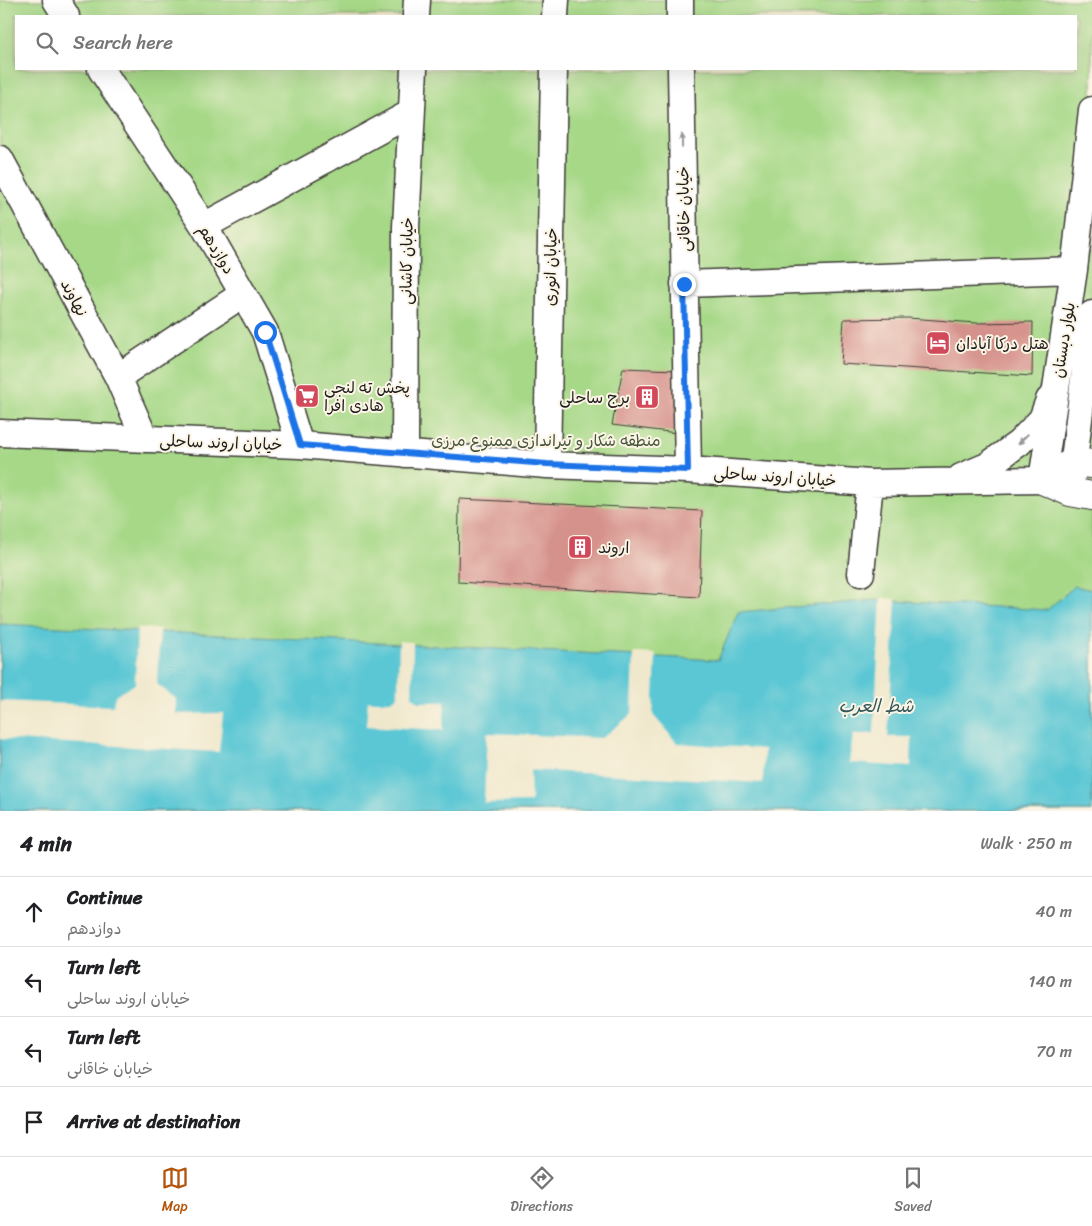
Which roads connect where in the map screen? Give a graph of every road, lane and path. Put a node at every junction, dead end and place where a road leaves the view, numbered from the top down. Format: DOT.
graph roads {
  1 [pos="56,0"];
  2 [pos="417,0"];
  3 [pos="556,0"];
  4 [pos="680,0"];
  5 [pos="65,15"];
  6 [pos="416,15"];
  7 [pos="555,15"];
  8 [pos="680,15"];
  9 [pos="102,70"];
  10 [pos="414,70"];
  11 [pos="554,70"];
  12 [pos="681,70"];
  13 [pos="1092,110"];
  14 [pos="412,113"];
  15 [pos="0,159"];
  16 [pos="204,226"];
  17 [pos="1074,270"];
  18 [pos="684,284"];
  19 [pos="243,294"];
  20 [pos="1092,314"];
  21 [pos="118,377"];
  22 [pos="1057,383"];
  23 [pos="0,432"];
  24 [pos="145,439"];
  25 [pos="300,445"];
  26 [pos="405,454"];
  27 [pos="1083,463"];
  28 [pos="547,464"];
  29 [pos="688,470"];
  30 [pos="1042,480"];
  31 [pos="949,481"];
  32 [pos="870,483"];
  33 [pos="1081,494"];
  34 [pos="861,573"];
  1 -- 5 [label="street"];
  2 -- 6 [label="street"];
  3 -- 7 [label="street"];
  4 -- 8 [label="street"];
  9 -- 16 [label="street, دوازدهم"];
  10 -- 14 [label="street, خیابان کاشانی"];
  11 -- 28 [label="street, خیابان انوری"];
  18 -- 12 [label="street, خیابان خاقانی, one-way"];
  13 -- 17 [label="street, بلوار دبستان"];
  14 -- 16 [label="street"];
  14 -- 26 [label="street, خیابان کاشانی"];
  15 -- 21 [label="street, نهاوند"];
  16 -- 19 [label="street, دوازدهم"];
  17 -- 18 [label="street"];
  17 -- 22 [label="street, بلوار دبستان"];
  18 -- 29 [label="street, خیابان خاقانی"];
  19 -- 21 [label="street"];
  19 -- 25 [label="street, دوازدهم"];
  20 -- 27 [label="street, بلوار دبستان"];
  21 -- 24 [label="street, نهاوند"];
  22 -- 30 [label="street, بلوار دبستان"];
  22 -- 31 [label="street, one-way"];
  23 -- 24 [label="street, خیابان اروند ساحلی"];
  24 -- 25 [label="street, خیابان اروند ساحلی"];
  25 -- 26 [label="street, خیابان اروند ساحلی"];
  26 -- 28 [label="street, خیابان اروند ساحلی"];
  27 -- 30 [label="main road"];
  27 -- 33 [label="street, بلوار دبستان"];
  28 -- 29 [label="street, خیابان اروند ساحلی"];
  29 -- 32 [label="street, خیابان اروند ساحلی"];
  30 -- 31 [label="street, خیابان اروند ساحلی"];
  30 -- 33 [label="main road"];
  31 -- 32 [label="street, خیابان اروند ساحلی"];
  32 -- 34 [label="street"];
}
